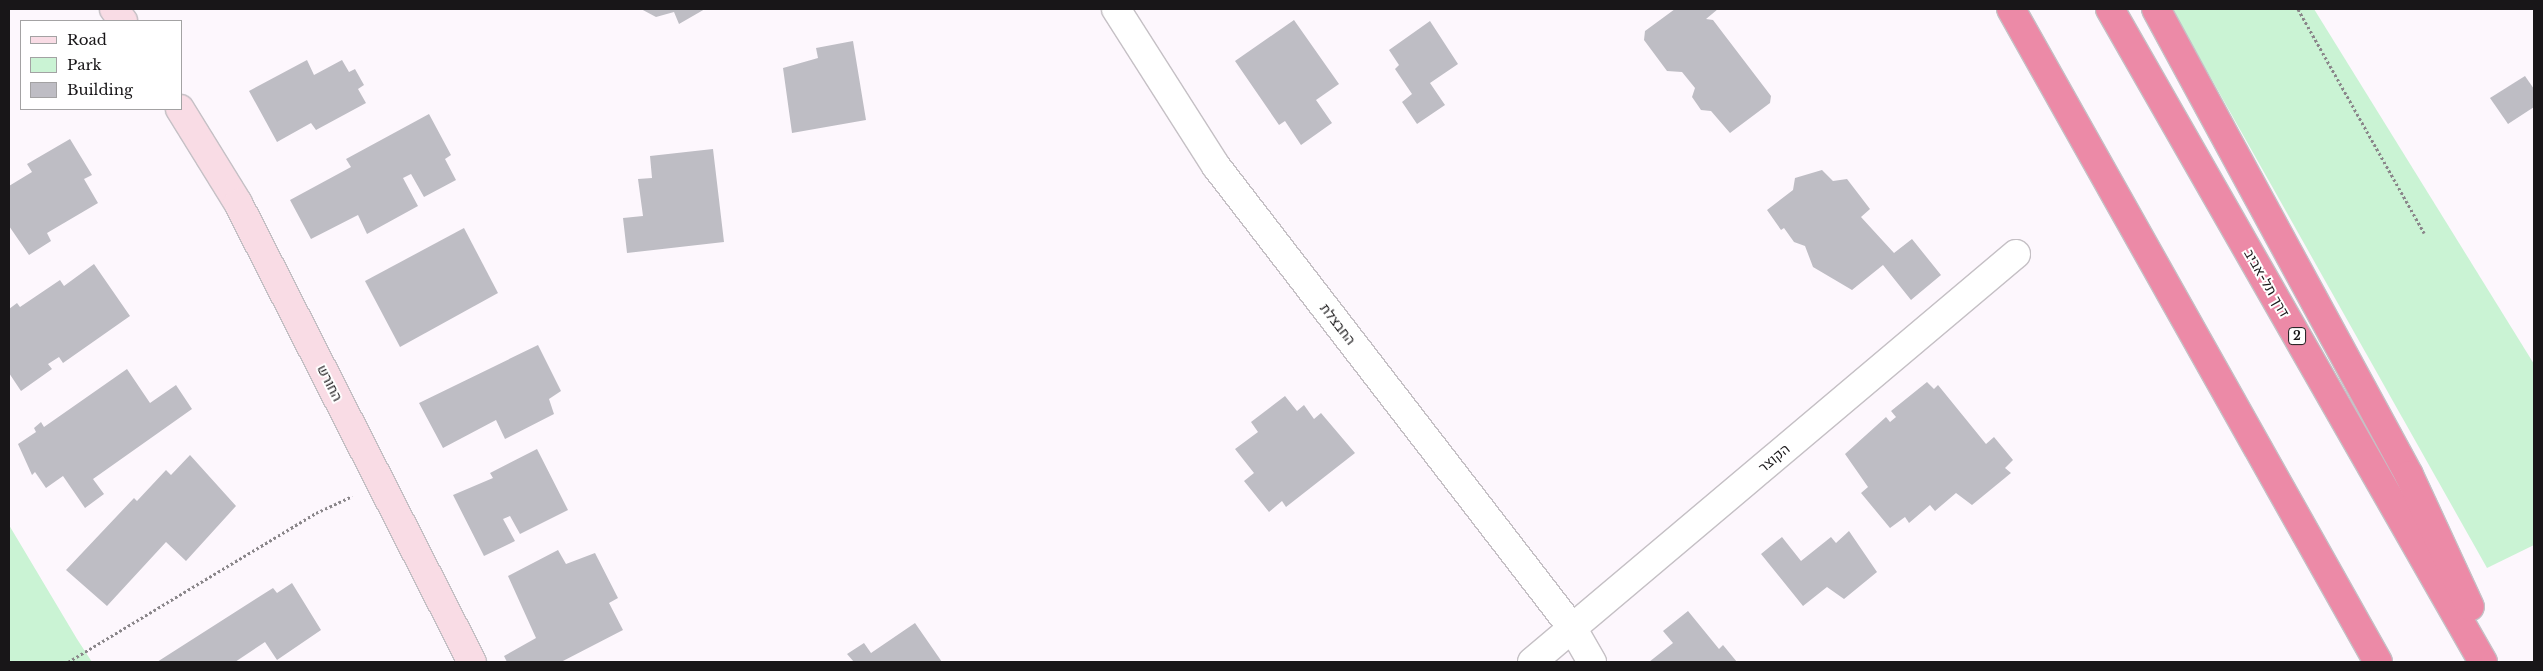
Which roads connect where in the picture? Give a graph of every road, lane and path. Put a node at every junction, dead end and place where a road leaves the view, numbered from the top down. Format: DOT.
graph roads {
  1 [pos="114,9"];
  2 [pos="1116,9"];
  3 [pos="2012,9"];
  4 [pos="2110,9"];
  5 [pos="2156,9"];
  6 [pos="2298,9"];
  7 [pos="122,20"];
  8 [pos="181,110"];
  9 [pos="2424,233"];
  10 [pos="2016,254"];
  11 [pos="381,483"];
  12 [pos="1573,629"];
  13 [pos="68,662"];
  14 [pos="472,662"];
  15 [pos="1532,662"];
  16 [pos="1592,662"];
  17 [pos="2378,662"];
  18 [pos="2483,662"];
  19 [pos="2496,662"];
  1 -- 7 [label="street"];
  2 -- 12 [label="street, החבצלת"];
  3 -- 17 [label="highway"];
  4 -- 18 [label="highway, דרך תל-אביב / 2"];
  5 -- 19 [label="highway"];
  6 -- 9 [label="path"];
  8 -- 11 [label="street, החורש"];
  10 -- 12 [label="street, הקוצר"];
  11 -- 13 [label="path"];
  11 -- 14 [label="street, החורש"];
  12 -- 15 [label="street, הקוצר"];
  12 -- 16 [label="street, החבצלת"];
}
